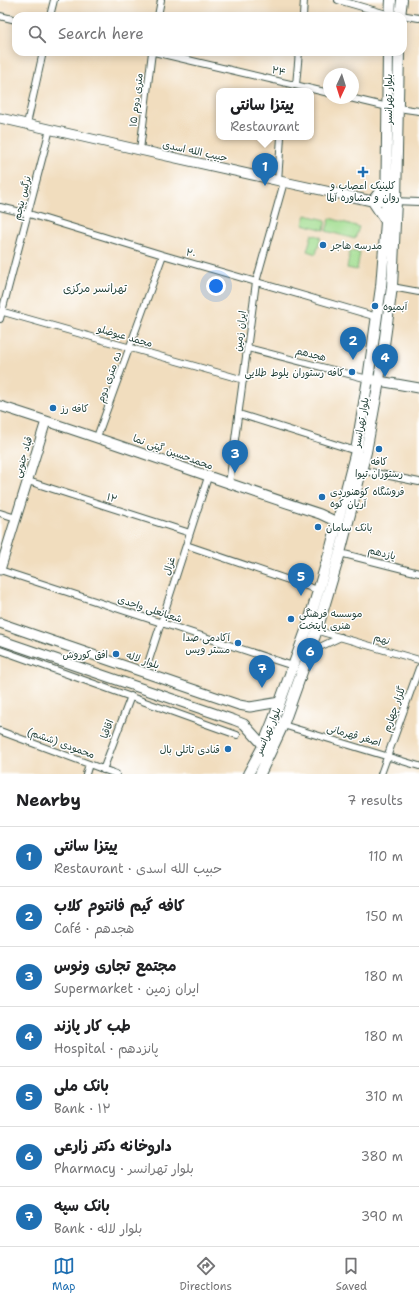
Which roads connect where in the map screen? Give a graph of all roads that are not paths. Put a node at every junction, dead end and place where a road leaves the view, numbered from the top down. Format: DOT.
graph roads {
  1 [pos="54,0"];
  2 [pos="161,0"];
  3 [pos="304,0"];
  4 [pos="338,0"];
  5 [pos="391,0"];
  6 [pos="402,0"];
  7 [pos="51,12"];
  8 [pos="159,12"];
  9 [pos="303,12"];
  10 [pos="384,12"];
  11 [pos="394,12"];
  12 [pos="396,12"];
  13 [pos="0,16"];
  14 [pos="407,16"];
  15 [pos="419,18"];
  16 [pos="12,19"];
  17 [pos="41,56"];
  18 [pos="152,56"];
  19 [pos="170,56"];
  20 [pos="299,56"];
  21 [pos="388,56"];
  22 [pos="399,56"];
  23 [pos="286,83"];
  24 [pos="296,85"];
  25 [pos="285,88"];
  26 [pos="308,88"];
  27 [pos="359,100"];
  28 [pos="393,108"];
  29 [pos="419,111"];
  30 [pos="0,118"];
  31 [pos="27,124"];
  32 [pos="50,129"];
  33 [pos="281,140"];
  34 [pos="140,150"];
  35 [pos="281,181"];
  36 [pos="391,193"];
  37 [pos="372,201"];
  38 [pos="419,202"];
  39 [pos="0,207"];
  40 [pos="29,214"];
  41 [pos="389,216"];
  42 [pos="163,255"];
  43 [pos="256,282"];
  44 [pos="392,287"];
  45 [pos="419,292"];
  46 [pos="1,311"];
  47 [pos="377,317"];
  48 [pos="0,319"];
  49 [pos="130,348"];
  50 [pos="248,348"];
  51 [pos="368,379"];
  52 [pos="244,380"];
  53 [pos="379,381"];
  54 [pos="419,388"];
  55 [pos="0,406"];
  56 [pos="239,414"];
  57 [pos="46,421"];
  58 [pos="97,437"];
  59 [pos="356,451"];
  60 [pos="361,470"];
  61 [pos="208,477"];
  62 [pos="28,481"];
  63 [pos="419,482"];
  64 [pos="229,484"];
  65 [pos="0,513"];
  66 [pos="16,518"];
  67 [pos="337,522"];
  68 [pos="190,533"];
  69 [pos="186,545"];
  70 [pos="340,553"];
  71 [pos="0,570"];
  72 [pos="419,573"];
  73 [pos="318,590"];
  74 [pos="0,623"];
  75 [pos="161,623"];
  76 [pos="312,629"];
  77 [pos="341,637"];
  78 [pos="0,640"];
  79 [pos="0,650"];
  80 [pos="309,652"];
  81 [pos="149,660"];
  82 [pos="419,660"];
  83 [pos="293,666"];
  84 [pos="419,668"];
  85 [pos="193,689"];
  86 [pos="130,696"];
  87 [pos="280,702"];
  88 [pos="188,704"];
  89 [pos="283,725"];
  90 [pos="0,731"];
  91 [pos="237,735"];
  92 [pos="263,744"];
  93 [pos="388,756"];
  94 [pos="89,764"];
  95 [pos="419,766"];
  96 [pos="103,770"];
  97 [pos="86,774"];
  98 [pos="116,774"];
  99 [pos="248,774"];
  100 [pos="260,774"];
  101 [pos="381,774"];
  1 -- 7 [label="street"];
  2 -- 8 [label="street"];
  3 -- 9 [label="street"];
  4 -- 10 [label="street"];
  5 -- 11 [label="main road"];
  6 -- 12 [label="main road"];
  13 -- 16 [label="street"];
  14 -- 15 [label="street"];
  17 -- 31 [label="street"];
  18 -- 34 [label="street, ۱۵ متری دوم"];
  19 -- 23 [label="street, ۲۴"];
  20 -- 24 [label="street"];
  21 -- 28 [label="main road, بلوار تهرانسر"];
  22 -- 28 [label="main road, بلوار تهرانسر"];
  23 -- 24 [label="street, ۲۴"];
  23 -- 25 [label="street"];
  24 -- 26 [label="street, ۲۴"];
  27 -- 28 [label="street"];
  28 -- 29 [label="street"];
  28 -- 36 [label="main road, بلوار تهرانسر"];
  30 -- 31 [label="street, حبیب الله اسدی"];
  31 -- 32 [label="street, حبیب الله اسدی"];
  32 -- 34 [label="street, حبیب الله اسدی"];
  32 -- 40 [label="street, نرگس پنجم"];
  33 -- 35 [label="street, ایران زمین"];
  34 -- 35 [label="street, حبیب الله اسدی"];
  35 -- 37 [label="street, حبیب الله اسدی"];
  35 -- 43 [label="street, ایران زمین"];
  36 -- 37 [label="street"];
  36 -- 37 [label="street, حبیب الله اسدی"];
  36 -- 38 [label="street"];
  36 -- 41 [label="main road, بلوار تهرانسر"];
  37 -- 41 [label="street"];
  39 -- 40 [label="street, ۲۰"];
  40 -- 42 [label="street, ۲۰"];
  40 -- 46 [label="street, نرگس پنجم"];
  41 -- 44 [label="main road, بلوار تهرانسر"];
  41 -- 47 [label="main road, بلوار تهرانسر"];
  42 -- 43 [label="street, ۲۰"];
  42 -- 49 [label="street, ده متری دوم"];
  43 -- 47 [label="street, ۲۰"];
  43 -- 50 [label="street, ایران زمین"];
  44 -- 45 [label="street"];
  44 -- 53 [label="main road, بلوار تهرانسر"];
  46 -- 48 [label="street, نرگس پنجم"];
  46 -- 49 [label="street, محمد عیوضلو"];
  47 -- 51 [label="main road, بلوار تهرانسر"];
  49 -- 52 [label="street, محمد عیوضلو"];
  49 -- 58 [label="street, ده متری دوم"];
  50 -- 51 [label="street, هجدهم"];
  50 -- 52 [label="street, ایران زمین"];
  51 -- 53 [label="street"];
  51 -- 59 [label="main road, بلوار تهرانسر"];
  52 -- 56 [label="street, ایران زمین"];
  53 -- 54 [label="street"];
  53 -- 60 [label="main road, بلوار تهرانسر"];
  55 -- 57 [label="street, محمدحسین گیتی نما"];
  56 -- 59 [label="street"];
  56 -- 64 [label="street, ایران زمین"];
  57 -- 58 [label="street, محمدحسین گیتی نما"];
  57 -- 62 [label="street, قباد جنوبی"];
  58 -- 61 [label="street, محمدحسین گیتی نما"];
  59 -- 67 [label="main road, بلوار تهرانسر"];
  60 -- 63 [label="street"];
  60 -- 70 [label="main road, بلوار تهرانسر"];
  61 -- 64 [label="street, محمدحسین گیتی نما"];
  61 -- 68 [label="street, غزال"];
  62 -- 66 [label="street, قباد جنوبی"];
  62 -- 68 [label="street, ۱۲"];
  64 -- 67 [label="street, محمدحسین گیتی نما"];
  65 -- 66 [label="street"];
  66 -- 71 [label="street, قباد جنوبی"];
  67 -- 73 [label="main road, بلوار تهرانسر"];
  68 -- 69 [label="street, غزال"];
  69 -- 73 [label="street"];
  69 -- 75 [label="street, غزال"];
  70 -- 72 [label="street, یازدهم"];
  70 -- 76 [label="main road, بلوار تهرانسر"];
  71 -- 75 [label="street, شعبانعلی واحدی"];
  73 -- 76 [label="main road, بلوار تهرانسر"];
  74 -- 85 [label="street, بلوار لاله"];
  75 -- 81 [label="street, غزال"];
  75 -- 83 [label="street, شعبانعلی واحدی"];
  76 -- 77 [label="street, نهم"];
  76 -- 80 [label="main road, بلوار تهرانسر"];
  76 -- 83 [label="main road, بلوار تهرانسر"];
  77 -- 80 [label="street"];
  77 -- 82 [label="street, نهم"];
  78 -- 88 [label="street"];
  79 -- 86 [label="street"];
  80 -- 89 [label="main road, بلوار تهرانسر"];
  83 -- 87 [label="main road, بلوار تهرانسر"];
  84 -- 93 [label="street, گلزار چهارم"];
  85 -- 87 [label="street, بلوار لاله"];
  85 -- 88 [label="street"];
  86 -- 91 [label="street"];
  86 -- 96 [label="street, اقاقیا"];
  87 -- 92 [label="main road, بلوار تهرانسر"];
  88 -- 92 [label="street"];
  89 -- 93 [label="street, اصغر قهرمانی"];
  89 -- 100 [label="main road, بلوار تهرانسر"];
  90 -- 94 [label="street, محمودی (ششم)"];
  92 -- 99 [label="main road, بلوار تهرانسر"];
  93 -- 95 [label="street, اصغر قهرمانی"];
  93 -- 101 [label="street, گلزار چهارم"];
  94 -- 96 [label="street, محمودی (ششم)"];
  94 -- 97 [label="street"];
  96 -- 98 [label="street, محمودی (ششم)"];
}
